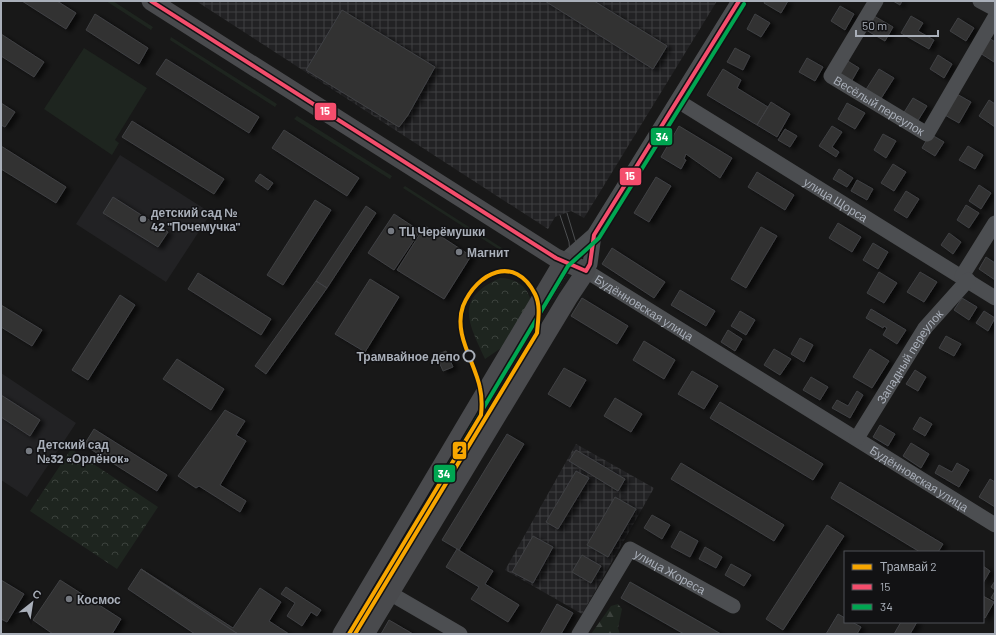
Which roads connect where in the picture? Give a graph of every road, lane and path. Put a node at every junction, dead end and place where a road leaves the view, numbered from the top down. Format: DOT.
graph roads {
  1 [pos="151,1"];
  2 [pos="739,1"];
  3 [pos="876,1"];
  4 [pos="980,1"];
  5 [pos="995,9"];
  6 [pos="995,17"];
  7 [pos="678,101"];
  8 [pos="995,223"];
  9 [pos="594,235"];
  10 [pos="562,262"];
  11 [pos="586,271"];
  12 [pos="965,278"];
  13 [pos="995,298"];
  14 [pos="857,438"];
  15 [pos="995,525"];
  16 [pos="373,584"];
  17 [pos="390,594"];
  18 [pos="734,606"];
  19 [pos="342,634"];
  20 [pos="365,634"];
  21 [pos="460,634"];
  22 [pos="579,634"];
  1 -- 10 [label="main road, Будённовская улица"];
  2 -- 7 [label="street"];
  3 -- 6 [label="street, Весёлый переулок"];
  4 -- 5 [label="street"];
  7 -- 9 [label="street"];
  7 -- 12 [label="street, улица Щорса"];
  8 -- 12 [label="street, Западный переулок"];
  9 -- 10 [label="street"];
  9 -- 11 [label="street"];
  10 -- 11 [label="main road, Будённовская улица"];
  10 -- 16 [label="main road"];
  11 -- 14 [label="street, Будённовская улица"];
  11 -- 17 [label="main road"];
  12 -- 13 [label="street, улица Щорса"];
  12 -- 14 [label="street, Западный переулок"];
  14 -- 15 [label="street, Будённовская улица"];
  16 -- 17 [label="street"];
  16 -- 19 [label="main road"];
  17 -- 20 [label="main road"];
  17 -- 21 [label="street"];
  18 -- 22 [label="street, улица Жореса"];
}
